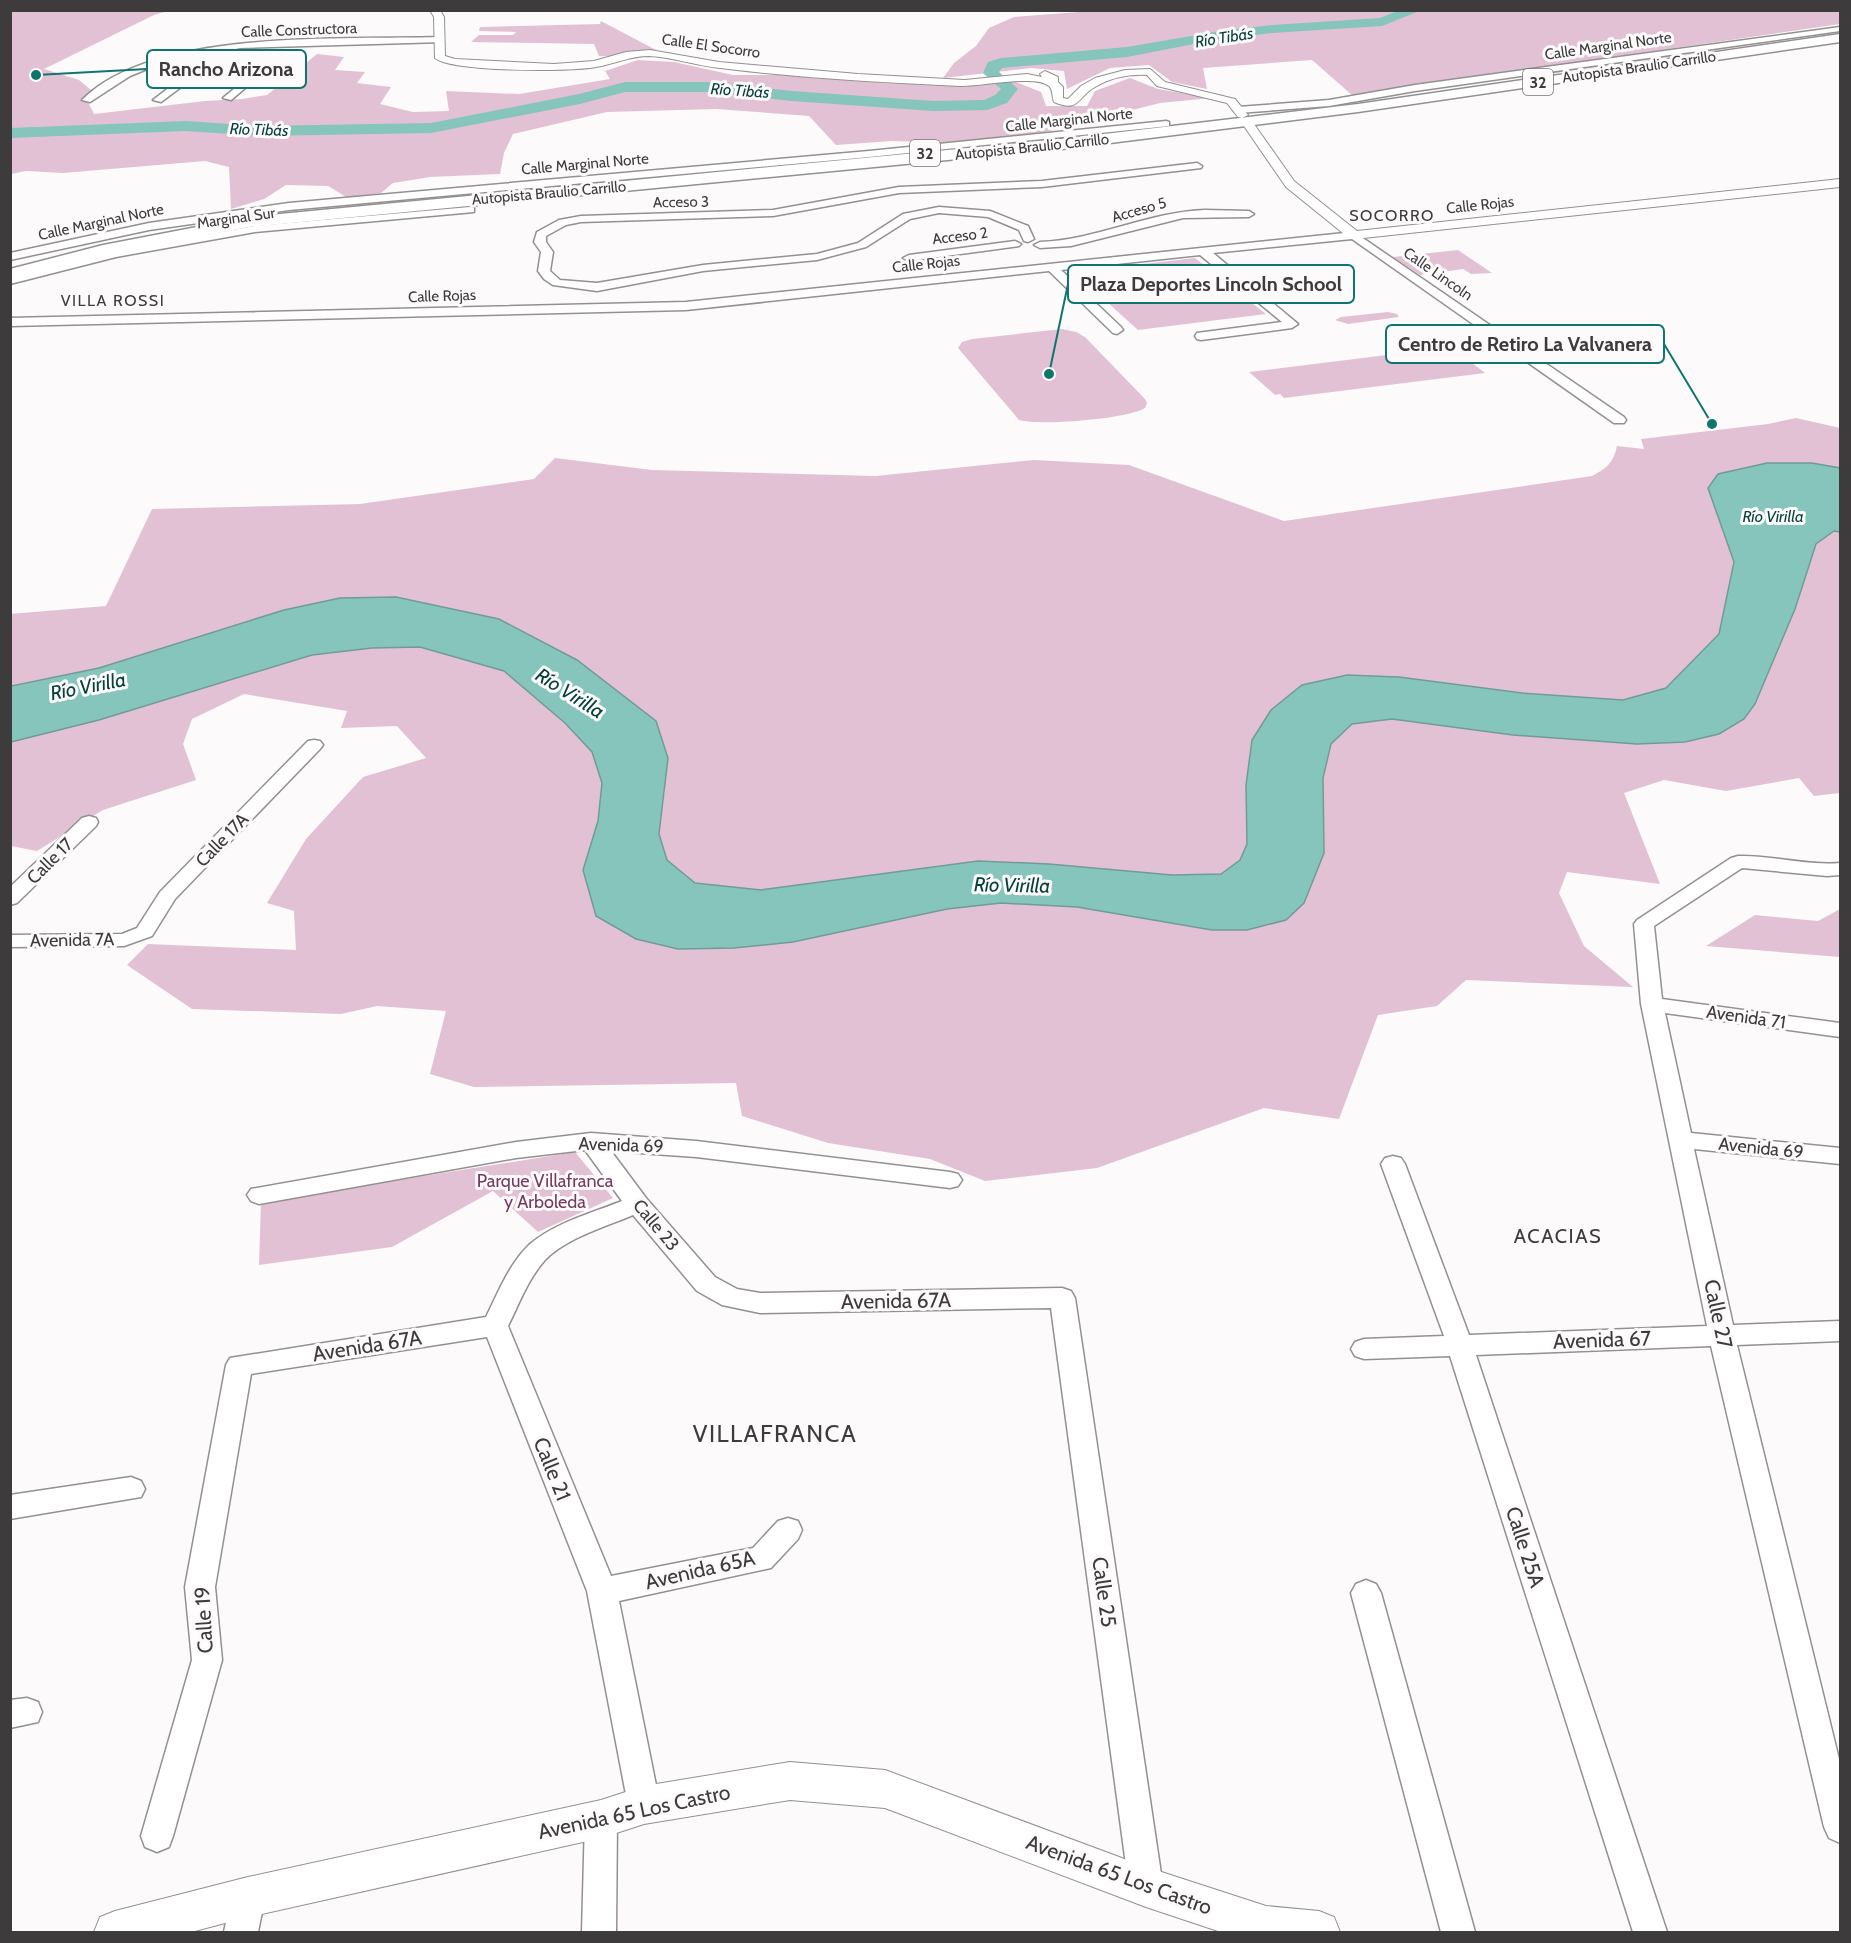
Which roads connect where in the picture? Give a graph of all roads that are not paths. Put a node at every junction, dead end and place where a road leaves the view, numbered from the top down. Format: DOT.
graph roads {
  1 [pos="435,10"];
  2 [pos="1840,29"];
  3 [pos="436,32"];
  4 [pos="1840,36"];
  5 [pos="160,61"];
  6 [pos="210,61"];
  7 [pos="272,61"];
  8 [pos="293,61"];
  9 [pos="228,98"];
  10 [pos="87,100"];
  11 [pos="158,100"];
  12 [pos="1240,113"];
  13 [pos="1162,128"];
  14 [pos="1253,130"];
  15 [pos="1197,166"];
  16 [pos="1840,183"];
  17 [pos="913,189"];
  18 [pos="470,210"];
  19 [pos="939,210"];
  20 [pos="1249,214"];
  21 [pos="1354,235"];
  22 [pos="1028,239"];
  23 [pos="1015,244"];
  24 [pos="1040,245"];
  25 [pos="1204,252"];
  26 [pos="982,254"];
  27 [pos="10,257"];
  28 [pos="909,258"];
  29 [pos="10,266"];
  30 [pos="1052,267"];
  31 [pos="1018,271"];
  32 [pos="984,274"];
  33 [pos="10,275"];
  34 [pos="10,281"];
  35 [pos="10,322"];
  36 [pos="1117,330"];
  37 [pos="1201,336"];
  38 [pos="1619,420"];
  39 [pos="314,745"];
  40 [pos="89,822"];
  41 [pos="1840,869"];
  42 [pos="10,899"];
  43 [pos="134,937"];
  44 [pos="10,941"];
  45 [pos="1652,1004"];
  46 [pos="1840,1030"];
  47 [pos="1682,1140"];
  48 [pos="591,1141"];
  49 [pos="1840,1156"];
  50 [pos="1393,1164"];
  51 [pos="950,1180"];
  52 [pos="259,1195"];
  53 [pos="637,1204"];
  54 [pos="731,1298"];
  55 [pos="1062,1298"];
  56 [pos="495,1326"];
  57 [pos="1840,1331"];
  58 [pos="1722,1336"];
  59 [pos="1460,1345"];
  60 [pos="1364,1349"];
  61 [pos="239,1365"];
  62 [pos="131,1489"];
  63 [pos="10,1507"];
  64 [pos="789,1530"];
  65 [pos="602,1591"];
  66 [pos="1366,1593"];
  67 [pos="644,1805"];
  68 [pos="601,1819"];
  69 [pos="1840,1827"];
  70 [pos="157,1836"];
  71 [pos="1146,1887"];
  72 [pos="245,1915"];
  73 [pos="1267,1930"];
  74 [pos="115,1932"];
  75 [pos="598,1932"];
  76 [pos="1319,1932"];
  77 [pos="1458,1932"];
  78 [pos="1650,1932"];
  1 -- 3 [label="street, Calle El Socorro"];
  2 -- 12 [label="street, Calle Marginal Norte"];
  3 -- 5 [label="street, Calle Constructora"];
  3 -- 12 [label="street, Calle El Socorro"];
  4 -- 13 [label="highway, Autopista Braulio Carrillo / 32"];
  5 -- 6 [label="street"];
  5 -- 10 [label="street"];
  6 -- 7 [label="street"];
  6 -- 11 [label="street"];
  7 -- 8 [label="street"];
  7 -- 9 [label="street"];
  12 -- 13 [label="highway"];
  13 -- 14 [label="highway"];
  13 -- 27 [label="street, Calle Marginal Norte"];
  13 -- 29 [label="highway, Autopista Braulio Carrillo / 32"];
  13 -- 33 [label="highway, Autopista Braulio Carrillo / 32"];
  14 -- 21 [label="street, Calle Lincoln"];
  15 -- 17 [label="street, Acceso 3"];
  16 -- 21 [label="street, Calle Rojas"];
  17 -- 19 [label="street"];
  17 -- 19 [label="street, Acceso 3"];
  18 -- 34 [label="street, Marginal Sur"];
  19 -- 22 [label="street, Acceso 3"];
  20 -- 24 [label="street, Acceso 5"];
  21 -- 25 [label="street, Calle Rojas"];
  21 -- 38 [label="street, Calle Lincoln"];
  22 -- 23 [label="street"];
  22 -- 24 [label="street, Acceso 3"];
  23 -- 24 [label="street, Acceso 5"];
  23 -- 26 [label="street, Acceso 2"];
  25 -- 30 [label="street, Calle Rojas"];
  25 -- 37 [label="street"];
  26 -- 28 [label="street, Acceso 2"];
  26 -- 31 [label="street"];
  26 -- 32 [label="street"];
  30 -- 31 [label="street, Calle Rojas"];
  30 -- 36 [label="street"];
  31 -- 32 [label="street, Calle Rojas"];
  32 -- 35 [label="street, Calle Rojas"];
  39 -- 43 [label="street, Calle 17A"];
  40 -- 42 [label="street, Calle 17"];
  41 -- 45 [label="street, Calle 27"];
  43 -- 44 [label="street, Avenida 7A"];
  45 -- 46 [label="street, Avenida 71"];
  45 -- 47 [label="street, Calle 27"];
  47 -- 49 [label="street, Avenida 69"];
  47 -- 58 [label="street, Calle 27"];
  48 -- 51 [label="street, Avenida 69"];
  48 -- 52 [label="street, Avenida 69"];
  48 -- 53 [label="street, Calle 23"];
  50 -- 59 [label="street, Calle 25A"];
  53 -- 54 [label="street, Calle 23"];
  53 -- 56 [label="street"];
  54 -- 55 [label="street, Avenida 67A"];
  55 -- 71 [label="street, Calle 25"];
  56 -- 61 [label="street, Avenida 67A"];
  56 -- 65 [label="street, Calle 21"];
  57 -- 58 [label="street, Avenida 67"];
  58 -- 59 [label="street, Avenida 67"];
  58 -- 69 [label="street, Calle 27"];
  59 -- 60 [label="street, Avenida 67"];
  59 -- 78 [label="street, Calle 25A"];
  61 -- 70 [label="street, Calle 19"];
  62 -- 63 [label="street"];
  64 -- 65 [label="street, Avenida 65A"];
  65 -- 67 [label="street, Calle 21"];
  66 -- 77 [label="street"];
  67 -- 68 [label="street, Avenida 65 Los Castro"];
  67 -- 71 [label="street, Avenida 65 Los Castro"];
  68 -- 72 [label="street, Avenida 65 Los Castro"];
  68 -- 75 [label="street"];
  71 -- 73 [label="street, Avenida 65 Los Castro"];
  72 -- 74 [label="street, Avenida 65 Los Castro"];
  73 -- 76 [label="street, Avenida 65 Los Castro"];
}
